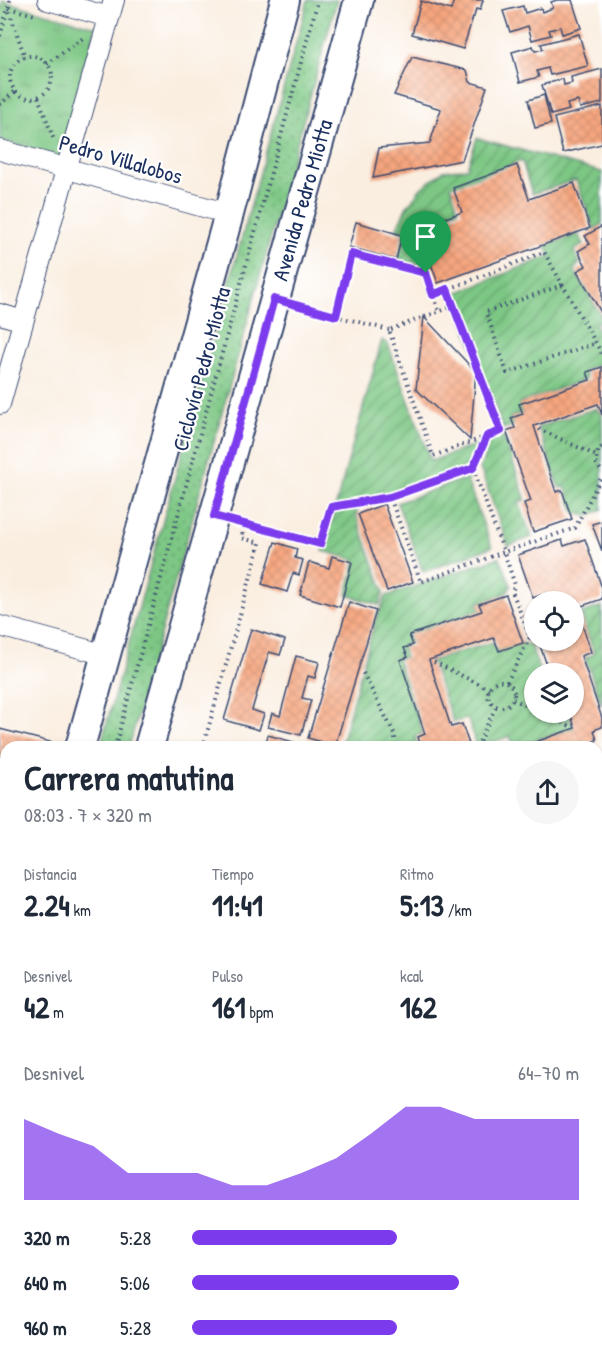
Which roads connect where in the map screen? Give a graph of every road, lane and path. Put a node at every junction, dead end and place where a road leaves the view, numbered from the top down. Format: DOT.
graph roads {
  1 [pos="10,0"];
  2 [pos="285,0"];
  3 [pos="318,0"];
  4 [pos="359,0"];
  5 [pos="8,8"];
  6 [pos="44,8"];
  7 [pos="111,8"];
  8 [pos="0,36"];
  9 [pos="25,57"];
  10 [pos="47,64"];
  11 [pos="15,91"];
  12 [pos="38,97"];
  13 [pos="0,105"];
  14 [pos="0,150"];
  15 [pos="67,168"];
  16 [pos="229,214"];
  17 [pos="562,285"];
  18 [pos="447,289"];
  19 [pos="433,295"];
  20 [pos="274,299"];
  21 [pos="454,306"];
  22 [pos="439,312"];
  23 [pos="0,315"];
  24 [pos="336,316"];
  25 [pos="23,321"];
  26 [pos="389,330"];
  27 [pos="596,344"];
  28 [pos="602,354"];
  29 [pos="0,404"];
  30 [pos="539,429"];
  31 [pos="487,436"];
  32 [pos="602,447"];
  33 [pos="597,456"];
  34 [pos="473,468"];
  35 [pos="602,474"];
  36 [pos="390,497"];
  37 [pos="214,516"];
  38 [pos="244,524"];
  39 [pos="504,552"];
  40 [pos="0,626"];
  41 [pos="105,655"];
  42 [pos="434,662"];
  43 [pos="363,673"];
  44 [pos="507,682"];
  45 [pos="489,689"];
  46 [pos="513,699"];
  47 [pos="524,704"];
  48 [pos="496,706"];
  49 [pos="564,723"];
  50 [pos="572,727"];
  51 [pos="82,741"];
  52 [pos="117,741"];
  53 [pos="151,741"];
  54 [pos="205,741"];
  55 [pos="396,741"];
  56 [pos="480,741"];
  1 -- 5 [label="path"];
  2 -- 16 [label="main road"];
  3 -- 52 [label="path, Ciclovía Pedro Miotta"];
  4 -- 20 [label="main road, Avenida Pedro Miotta"];
  5 -- 6 [label="path"];
  5 -- 8 [label="path"];
  5 -- 9 [label="path"];
  6 -- 7 [label="street"];
  7 -- 10 [label="path"];
  7 -- 15 [label="street"];
  9 -- 10 [label="path"];
  9 -- 11 [label="path"];
  10 -- 12 [label="path"];
  11 -- 12 [label="path"];
  11 -- 13 [label="path"];
  12 -- 15 [label="path"];
  14 -- 15 [label="street, Pedro Villalobos"];
  15 -- 16 [label="street, Pedro Villalobos"];
  15 -- 25 [label="street"];
  16 -- 41 [label="main road"];
  17 -- 18 [label="path"];
  17 -- 27 [label="path"];
  17 -- 27 [label="path"];
  18 -- 19 [label="path"];
  18 -- 21 [label="path"];
  19 -- 22 [label="path"];
  19 -- 24 [label="path"];
  20 -- 24 [label="path"];
  20 -- 37 [label="main road, Avenida Pedro Miotta"];
  21 -- 22 [label="path"];
  21 -- 31 [label="path"];
  22 -- 26 [label="path"];
  23 -- 25 [label="street"];
  24 -- 26 [label="path"];
  25 -- 29 [label="street"];
  26 -- 31 [label="path"];
  27 -- 28 [label="path"];
  30 -- 33 [label="path"];
  31 -- 34 [label="path"];
  32 -- 33 [label="path"];
  33 -- 35 [label="path"];
  34 -- 36 [label="path"];
  34 -- 39 [label="path"];
  35 -- 39 [label="path"];
  36 -- 38 [label="path"];
  36 -- 39 [label="path"];
  37 -- 38 [label="path"];
  37 -- 53 [label="main road, Avenida Pedro Miotta"];
  38 -- 54 [label="path"];
  39 -- 44 [label="path"];
  40 -- 41 [label="street"];
  41 -- 51 [label="main road"];
  42 -- 45 [label="path"];
  43 -- 55 [label="path"];
  44 -- 45 [label="path"];
  44 -- 46 [label="path"];
  45 -- 48 [label="path"];
  46 -- 47 [label="path"];
  46 -- 48 [label="path"];
  48 -- 56 [label="path"];
  49 -- 50 [label="path"];
}
